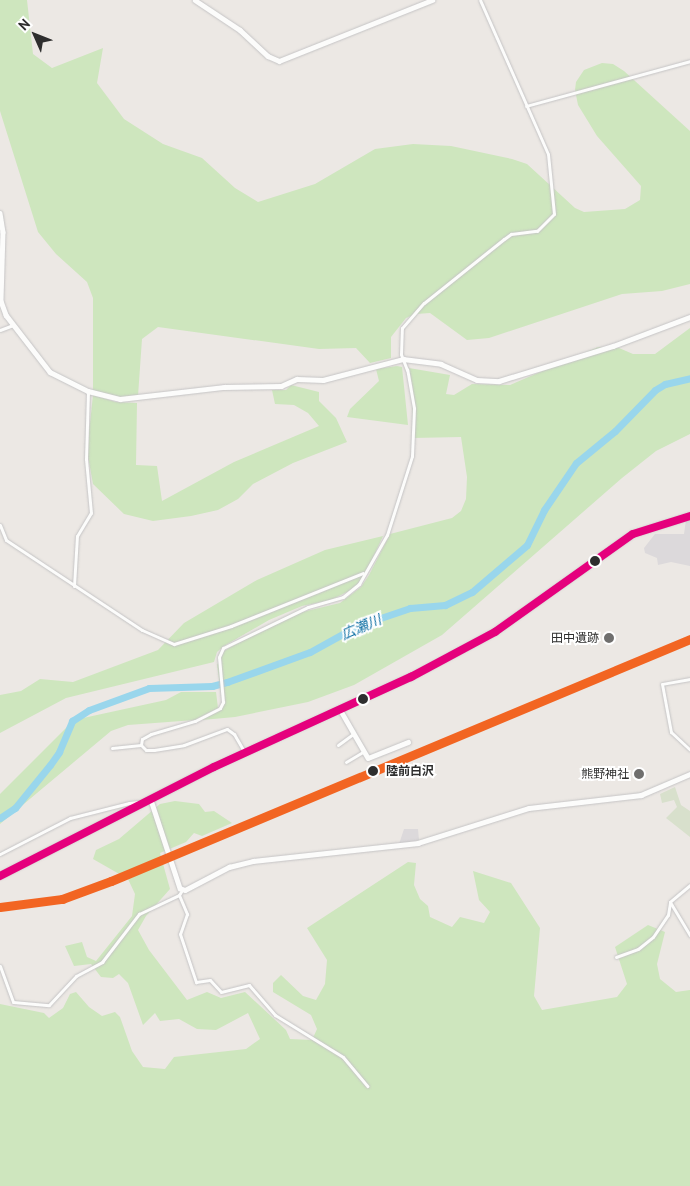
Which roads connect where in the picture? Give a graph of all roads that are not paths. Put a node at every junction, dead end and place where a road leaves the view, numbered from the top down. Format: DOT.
graph roads {
  1 [pos="195,0"];
  2 [pos="432,0"];
  3 [pos="480,0"];
  4 [pos="690,61"];
  5 [pos="526,106"];
  6 [pos="0,213"];
  7 [pos="1,304"];
  8 [pos="690,317"];
  9 [pos="13,325"];
  10 [pos="0,330"];
  11 [pos="403,359"];
  12 [pos="88,391"];
  13 [pos="690,516"];
  14 [pos="0,525"];
  15 [pos="364,572"];
  16 [pos="74,586"];
  17 [pos="690,679"];
  18 [pos="341,711"];
  19 [pos="353,734"];
  20 [pos="408,742"];
  21 [pos="141,745"];
  22 [pos="338,745"];
  23 [pos="112,748"];
  24 [pos="690,750"];
  25 [pos="364,751"];
  26 [pos="245,753"];
  27 [pos="346,762"];
  28 [pos="690,774"];
  29 [pos="151,800"];
  30 [pos="139,806"];
  31 [pos="0,854"];
  32 [pos="0,876"];
  33 [pos="690,885"];
  34 [pos="182,890"];
  35 [pos="179,895"];
  36 [pos="670,902"];
  37 [pos="690,935"];
  38 [pos="616,957"];
  39 [pos="0,966"];
  40 [pos="367,1086"];
  1 -- 2 [label="street"];
  3 -- 5 [label="street"];
  4 -- 5 [label="street"];
  5 -- 11 [label="street"];
  6 -- 7 [label="street"];
  7 -- 9 [label="street"];
  8 -- 11 [label="street"];
  9 -- 10 [label="street"];
  9 -- 12 [label="street"];
  11 -- 12 [label="street"];
  11 -- 15 [label="street"];
  12 -- 16 [label="street"];
  13 -- 18 [label="highway"];
  14 -- 16 [label="street"];
  15 -- 16 [label="street"];
  15 -- 21 [label="street"];
  17 -- 24 [label="street"];
  18 -- 19 [label="street"];
  18 -- 26 [label="highway"];
  19 -- 22 [label="street"];
  19 -- 25 [label="street"];
  20 -- 25 [label="street"];
  21 -- 23 [label="street"];
  21 -- 26 [label="street"];
  25 -- 27 [label="street"];
  26 -- 29 [label="highway"];
  28 -- 34 [label="street"];
  29 -- 30 [label="highway"];
  29 -- 34 [label="street"];
  30 -- 31 [label="street"];
  30 -- 32 [label="highway"];
  33 -- 36 [label="street"];
  34 -- 35 [label="street"];
  35 -- 39 [label="street"];
  35 -- 40 [label="street"];
  36 -- 37 [label="street"];
  36 -- 38 [label="street"];
}
